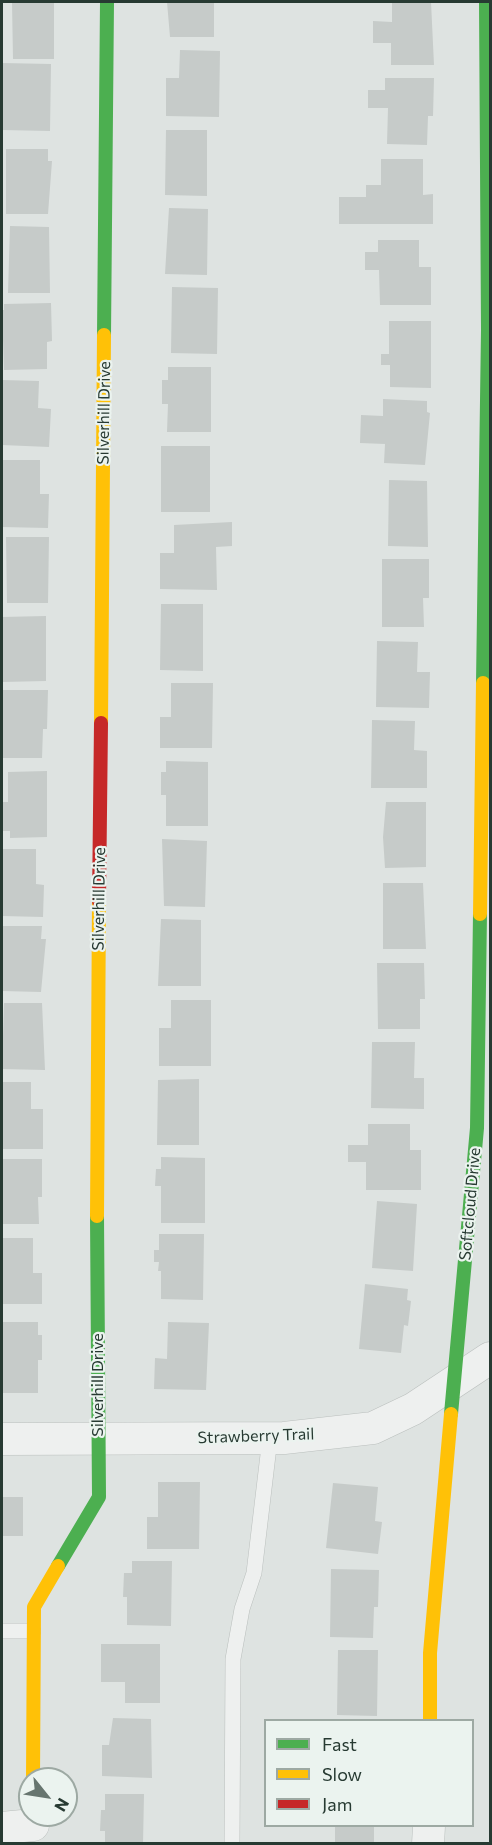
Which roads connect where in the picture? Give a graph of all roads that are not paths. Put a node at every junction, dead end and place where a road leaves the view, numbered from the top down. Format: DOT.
graph roads {
  1 [pos="107,2"];
  2 [pos="486,2"];
  3 [pos="490,1358"];
  4 [pos="456,1378"];
  5 [pos="270,1438"];
  6 [pos="2,1439"];
  7 [pos="99,1439"];
  8 [pos="2,1630"];
  9 [pos="33,1631"];
  10 [pos="430,1719"];
  11 [pos="33,1767"];
  12 [pos="429,1827"];
  13 [pos="2,1828"];
  14 [pos="33,1828"];
  15 [pos="232,1844"];
  16 [pos="428,1844"];
  1 -- 7 [label="street, Silverhill Drive"];
  2 -- 4 [label="street, Softcloud Drive"];
  3 -- 4 [label="street, Strawberry Trail"];
  4 -- 5 [label="street, Strawberry Trail"];
  4 -- 10 [label="street, Softcloud Drive"];
  5 -- 7 [label="street, Strawberry Trail"];
  5 -- 15 [label="lane"];
  6 -- 7 [label="street, Strawberry Trail"];
  7 -- 9 [label="street, Silverhill Drive"];
  8 -- 9 [label="lane"];
  9 -- 11 [label="street, Silverhill Drive"];
  12 -- 16 [label="street"];
  13 -- 14 [label="street"];
}
